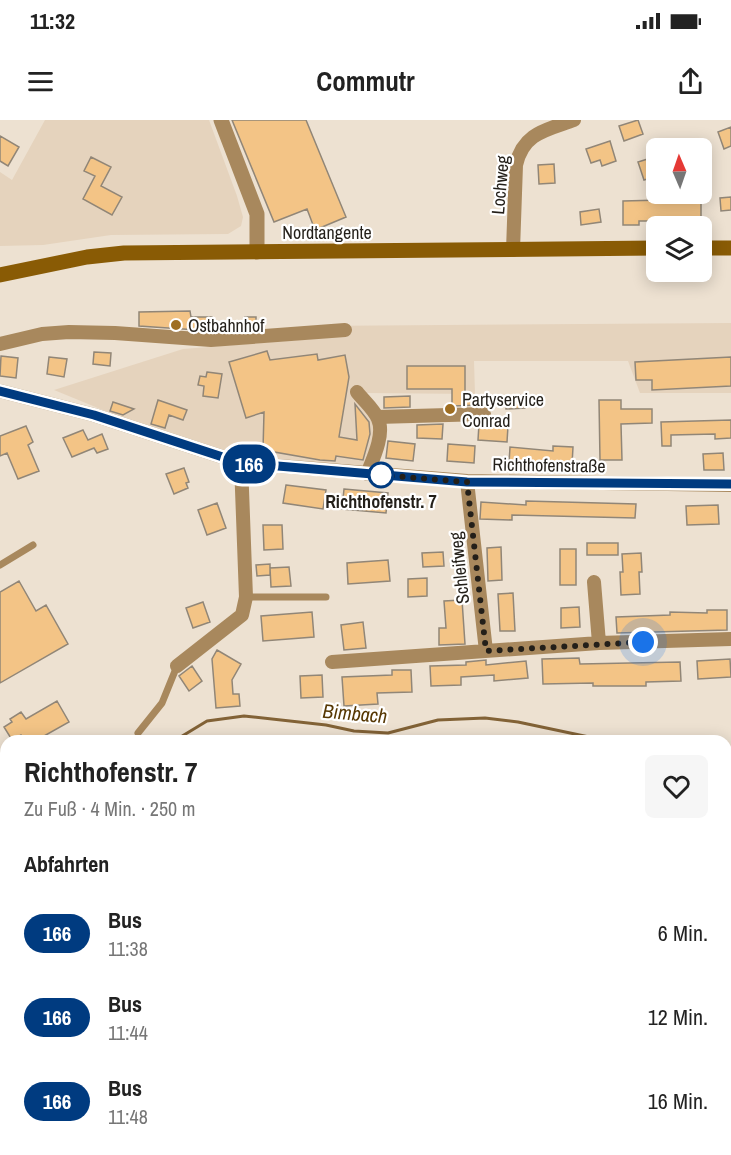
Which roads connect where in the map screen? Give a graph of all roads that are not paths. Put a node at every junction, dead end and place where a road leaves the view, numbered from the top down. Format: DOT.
graph roads {
  1 [pos="221,120"];
  2 [pos="574,120"];
  3 [pos="646,248"];
  4 [pos="712,248"];
  5 [pos="731,248"];
  6 [pos="513,250"];
  7 [pos="257,252"];
  8 [pos="0,275"];
  9 [pos="345,330"];
  10 [pos="0,344"];
  11 [pos="0,391"];
  12 [pos="357,392"];
  13 [pos="484,414"];
  14 [pos="377,417"];
  15 [pos="241,463"];
  16 [pos="367,474"];
  17 [pos="467,482"];
  18 [pos="731,484"];
  19 [pos="33,545"];
  20 [pos="0,565"];
  21 [pos="594,582"];
  22 [pos="246,597"];
  23 [pos="326,597"];
  24 [pos="731,639"];
  25 [pos="599,643"];
  26 [pos="486,651"];
  27 [pos="332,662"];
  28 [pos="177,666"];
  29 [pos="138,733"];
  1 -- 7 [label="street"];
  2 -- 6 [label="street, Lochweg"];
  3 -- 6 [label="main road, Nordtangente"];
  4 -- 5 [label="main road"];
  6 -- 7 [label="main road, Nordtangente"];
  7 -- 8 [label="main road, Nordtangente"];
  9 -- 10 [label="street"];
  11 -- 15 [label="street, Richthofenstraße"];
  12 -- 14 [label="street"];
  13 -- 14 [label="street"];
  14 -- 16 [label="street"];
  15 -- 16 [label="street, Richthofenstraße"];
  15 -- 22 [label="street"];
  16 -- 17 [label="street, Richthofenstraße"];
  17 -- 18 [label="street, Richthofenstraße"];
  17 -- 26 [label="street, Schleifweg"];
  19 -- 20 [label="lane"];
  21 -- 25 [label="street"];
  22 -- 23 [label="lane"];
  22 -- 28 [label="street"];
  24 -- 25 [label="street"];
  25 -- 26 [label="street"];
  26 -- 27 [label="street"];
  28 -- 29 [label="lane"];
}
